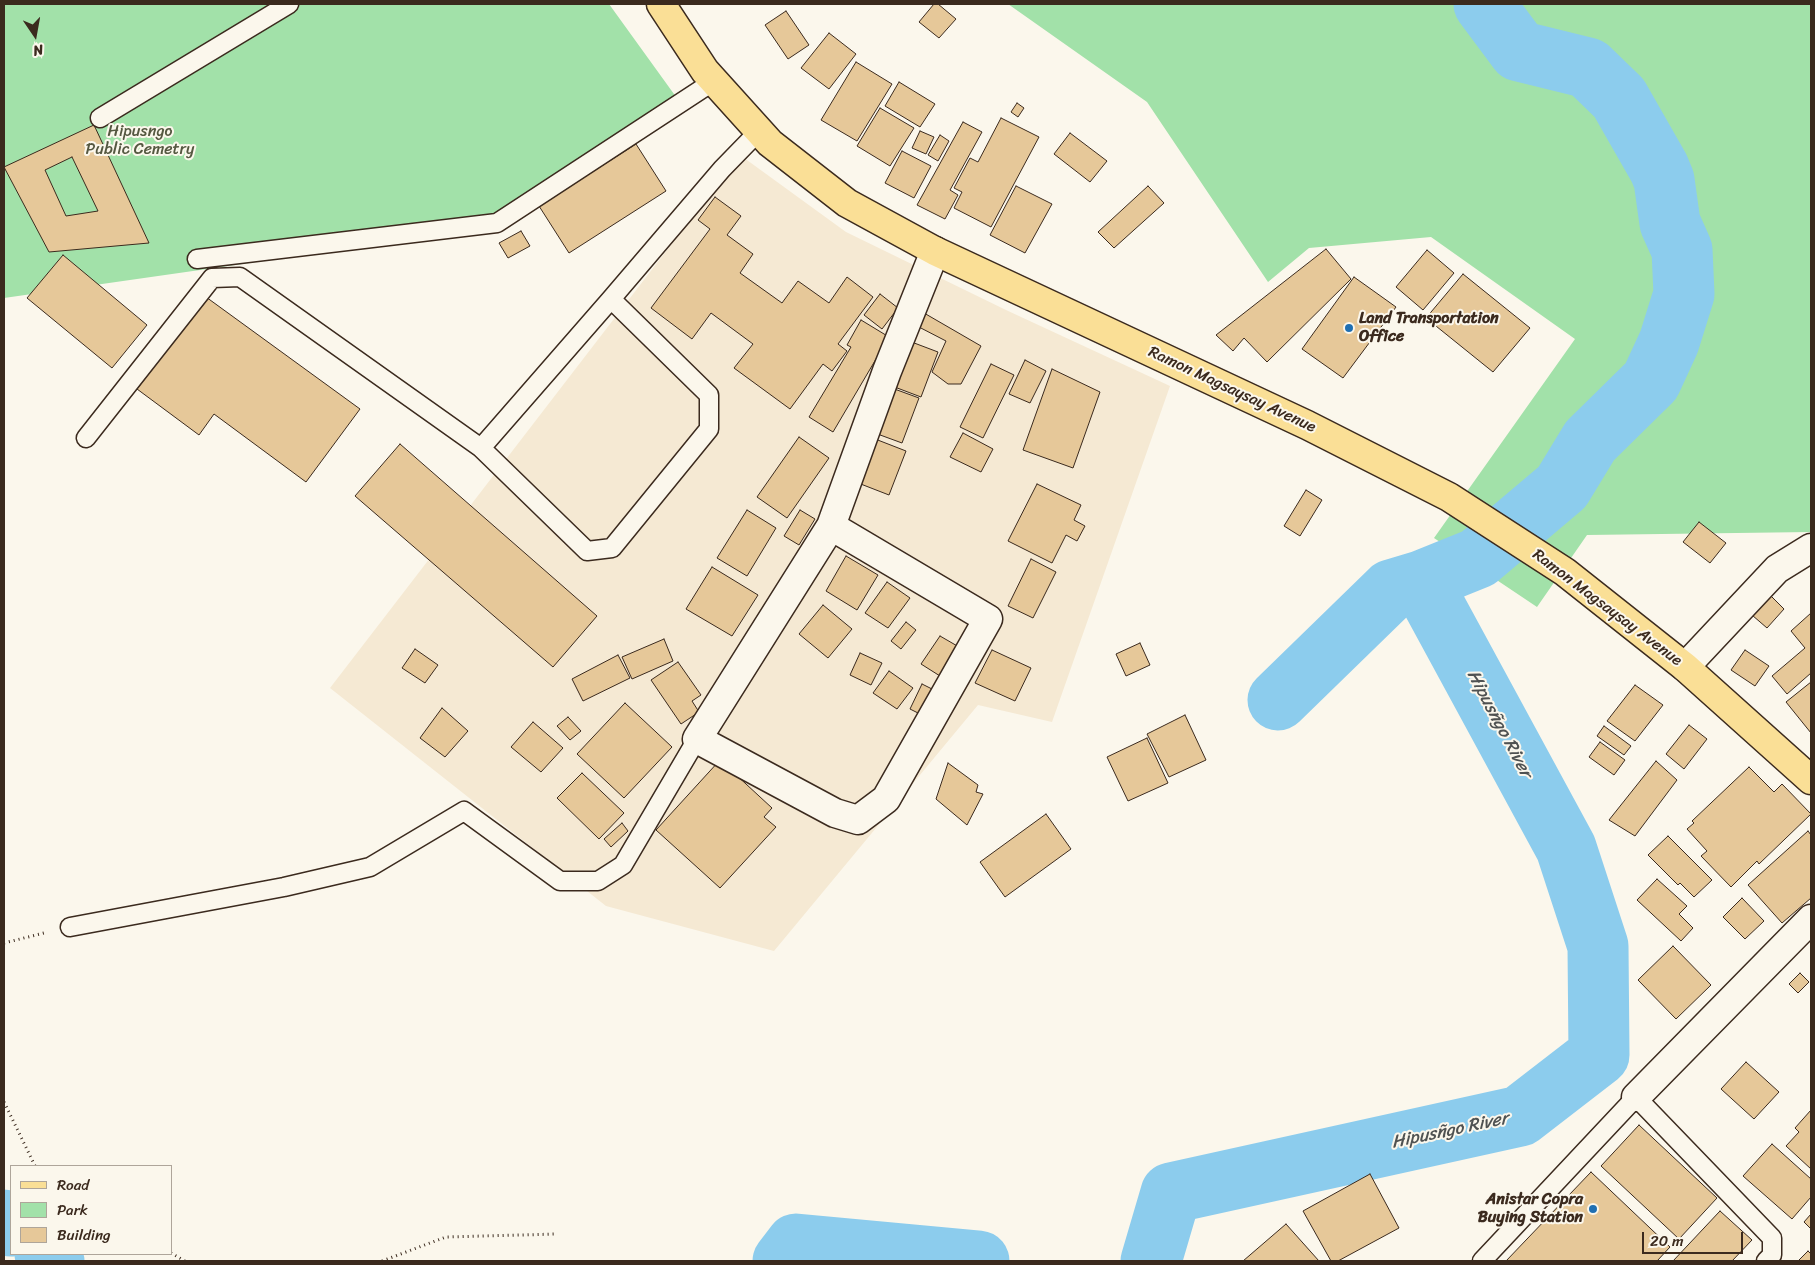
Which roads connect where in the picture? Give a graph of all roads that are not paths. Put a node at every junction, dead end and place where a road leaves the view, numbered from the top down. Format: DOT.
graph roads {
  1 [pos="289,4"];
  2 [pos="661,4"];
  3 [pos="714,81"];
  4 [pos="100,118"];
  5 [pos="759,131"];
  6 [pos="935,251"];
  7 [pos="198,259"];
  8 [pos="611,300"];
  9 [pos="86,438"];
  10 [pos="481,448"];
  11 [pos="831,526"];
  12 [pos="1811,548"];
  13 [pos="1685,667"];
  14 [pos="697,739"];
  15 [pos="1811,780"];
  16 [pos="1811,919"];
  17 [pos="70,927"];
  18 [pos="1636,1097"];
  19 [pos="1482,1261"];
  20 [pos="1766,1261"];
  1 -- 4 [label="lane"];
  2 -- 3 [label="main road, Ramon Magsaysay Avenue"];
  3 -- 5 [label="main road, Ramon Magsaysay Avenue"];
  3 -- 7 [label="lane"];
  5 -- 6 [label="main road, Ramon Magsaysay Avenue"];
  5 -- 8 [label="lane"];
  6 -- 11 [label="street"];
  6 -- 13 [label="main road, Ramon Magsaysay Avenue"];
  8 -- 10 [label="lane"];
  8 -- 10 [label="lane"];
  9 -- 10 [label="lane"];
  11 -- 14 [label="street"];
  11 -- 14 [label="street"];
  12 -- 13 [label="street"];
  13 -- 15 [label="main road, Ramon Magsaysay Avenue"];
  14 -- 17 [label="lane"];
  16 -- 18 [label="street"];
  18 -- 19 [label="lane"];
  18 -- 20 [label="lane"];
}
